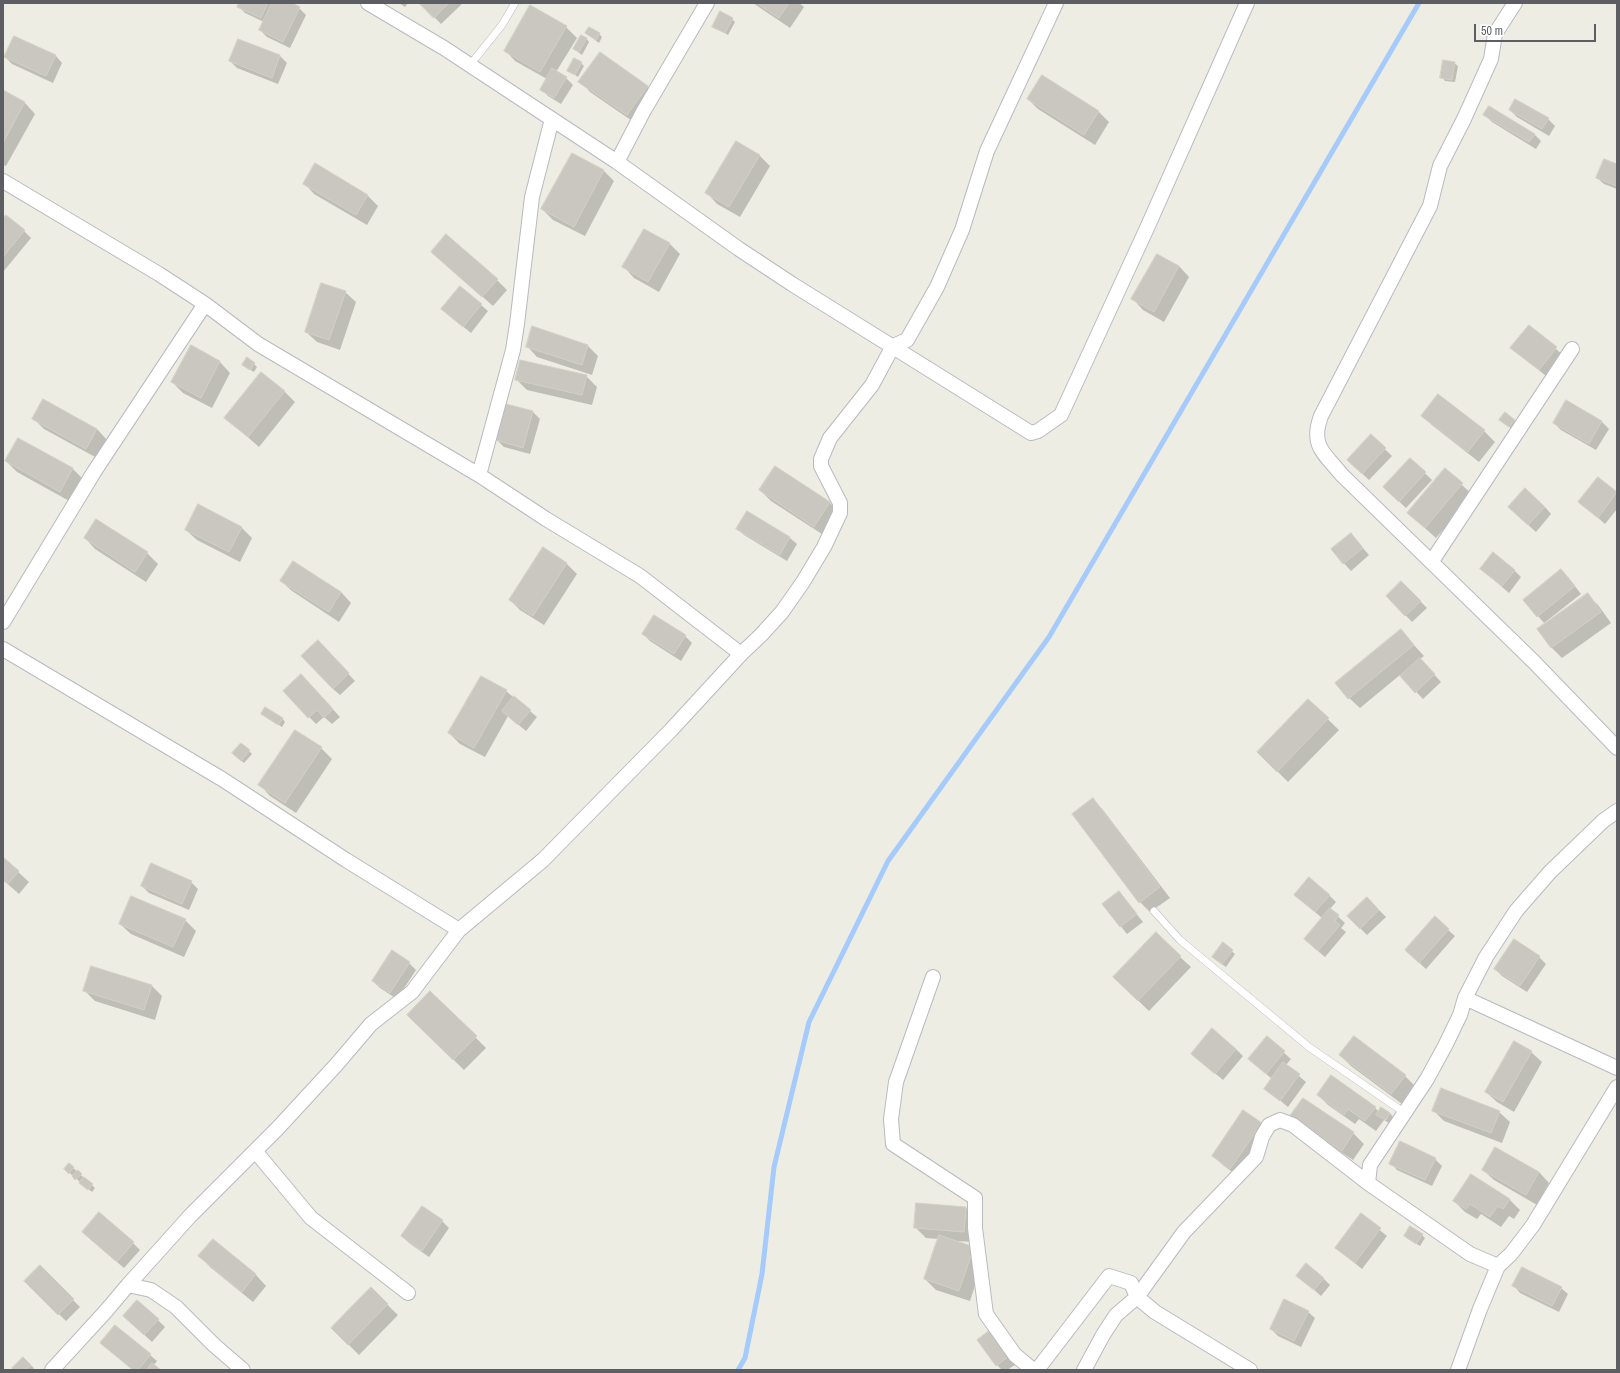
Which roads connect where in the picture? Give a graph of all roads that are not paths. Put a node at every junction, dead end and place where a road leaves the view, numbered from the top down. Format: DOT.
graph roads {
  1 [pos="368,3"];
  2 [pos="516,3"];
  3 [pos="707,3"];
  4 [pos="1056,3"];
  5 [pos="1247,3"];
  6 [pos="1515,3"];
  7 [pos="470,65"];
  8 [pos="552,119"];
  9 [pos="617,162"];
  10 [pos="3,180"];
  11 [pos="205,304"];
  12 [pos="893,346"];
  13 [pos="1572,349"];
  14 [pos="479,475"];
  15 [pos="1432,562"];
  16 [pos="3,622"];
  17 [pos="3,649"];
  18 [pos="741,654"];
  19 [pos="1617,748"];
  20 [pos="1617,810"];
  21 [pos="1154,911"];
  22 [pos="459,930"];
  23 [pos="933,977"];
  24 [pos="1465,998"];
  25 [pos="1617,1068"];
  26 [pos="1617,1087"];
  27 [pos="1405,1113"];
  28 [pos="256,1152"];
  29 [pos="1368,1184"];
  30 [pos="1498,1266"];
  31 [pos="128,1284"];
  32 [pos="408,1293"];
  33 [pos="1138,1297"];
  34 [pos="52,1370"];
  35 [pos="243,1370"];
  36 [pos="1033,1370"];
  37 [pos="1037,1370"];
  38 [pos="1084,1370"];
  39 [pos="1250,1370"];
  40 [pos="1458,1370"];
  1 -- 7 [label="street"];
  2 -- 7 [label="lane"];
  3 -- 9 [label="street"];
  4 -- 12 [label="street"];
  5 -- 12 [label="street"];
  6 -- 15 [label="street"];
  7 -- 8 [label="street"];
  8 -- 9 [label="street"];
  8 -- 14 [label="street"];
  9 -- 12 [label="street"];
  10 -- 11 [label="street"];
  11 -- 14 [label="street"];
  11 -- 16 [label="street"];
  12 -- 18 [label="street"];
  13 -- 15 [label="street"];
  14 -- 18 [label="street"];
  15 -- 19 [label="street"];
  17 -- 22 [label="street"];
  18 -- 22 [label="street"];
  20 -- 24 [label="street"];
  21 -- 27 [label="lane"];
  22 -- 28 [label="street"];
  23 -- 36 [label="street"];
  24 -- 25 [label="street"];
  24 -- 27 [label="street"];
  26 -- 30 [label="street"];
  27 -- 29 [label="street"];
  28 -- 31 [label="street"];
  28 -- 32 [label="street"];
  29 -- 30 [label="street"];
  29 -- 33 [label="street"];
  30 -- 40 [label="street"];
  31 -- 34 [label="street"];
  31 -- 35 [label="street"];
  33 -- 37 [label="street"];
  33 -- 38 [label="street"];
  33 -- 39 [label="street"];
}
